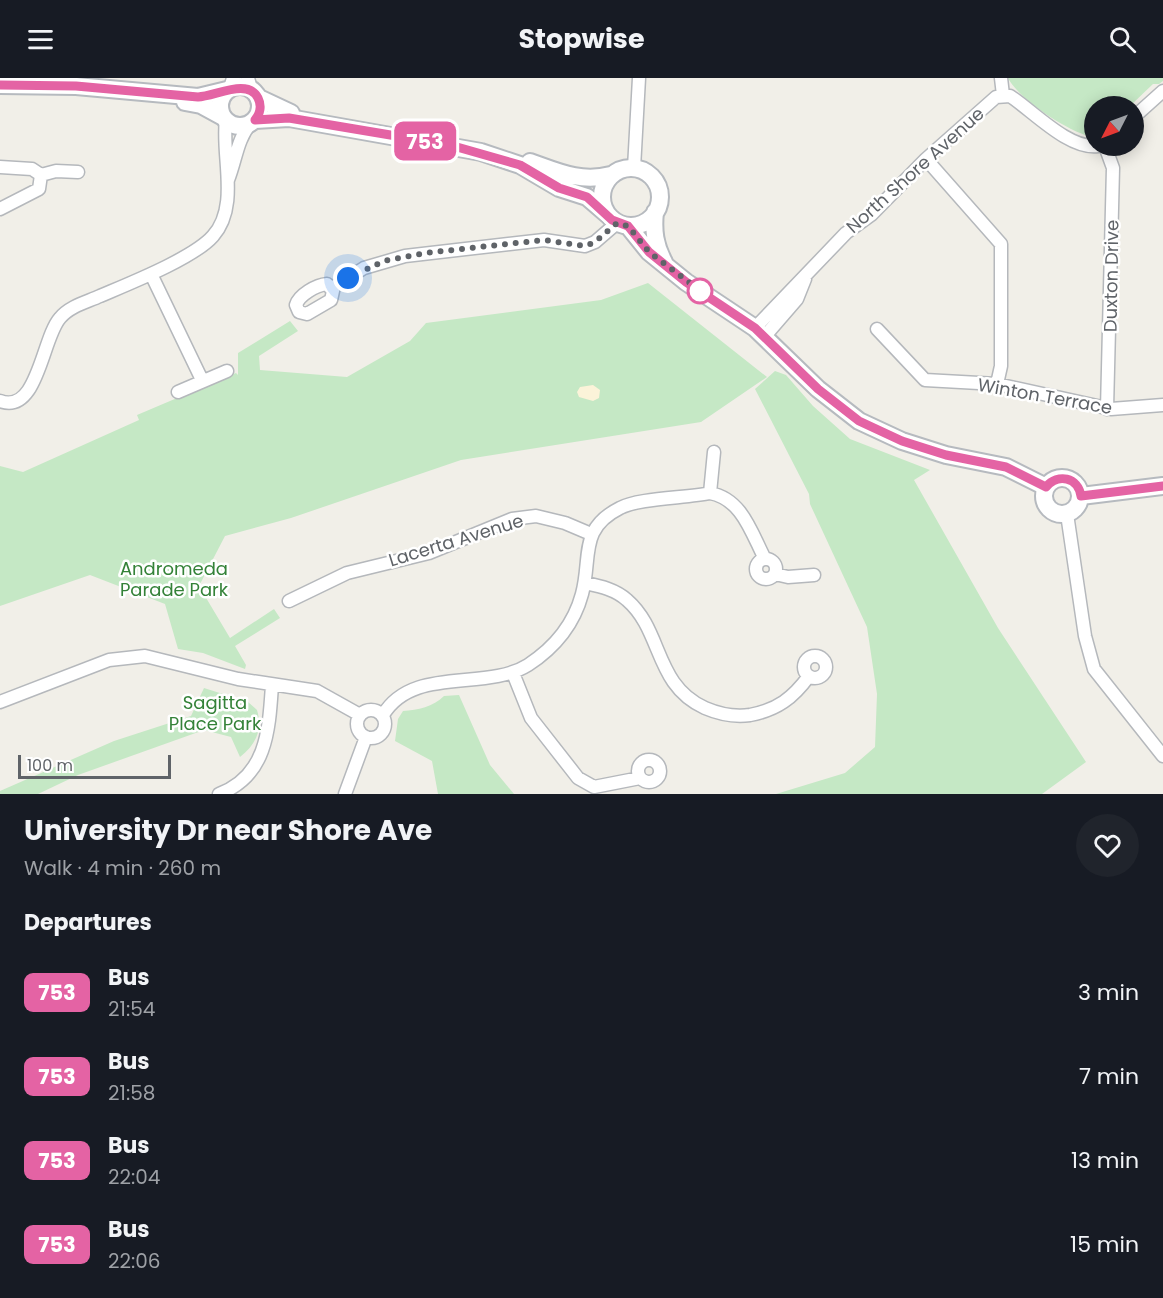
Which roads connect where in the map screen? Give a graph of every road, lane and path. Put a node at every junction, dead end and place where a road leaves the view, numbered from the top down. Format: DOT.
graph roads {
  1 [pos="639,78"];
  2 [pos="1000,78"];
  3 [pos="0,85"];
  4 [pos="230,86"];
  5 [pos="253,88"];
  6 [pos="1163,91"];
  7 [pos="0,93"];
  8 [pos="1003,95"];
  9 [pos="1144,108"];
  10 [pos="224,119"];
  11 [pos="253,122"];
  12 [pos="1084,144"];
  13 [pos="1109,156"];
  14 [pos="926,159"];
  15 [pos="0,167"];
  16 [pos="634,168"];
  17 [pos="78,172"];
  18 [pos="41,175"];
  19 [pos="611,175"];
  20 [pos="228,181"];
  21 [pos="0,209"];
  22 [pos="656,212"];
  23 [pos="618,221"];
  24 [pos="664,262"];
  25 [pos="151,274"];
  26 [pos="332,288"];
  27 [pos="877,329"];
  28 [pos="760,332"];
  29 [pos="227,370"];
  30 [pos="202,380"];
  31 [pos="997,384"];
  32 [pos="178,392"];
  33 [pos="0,401"];
  34 [pos="1163,405"];
  35 [pos="1107,409"];
  36 [pos="714,452"];
  37 [pos="1163,486"];
  38 [pos="1046,487"];
  39 [pos="710,493"];
  40 [pos="1081,496"];
  41 [pos="1067,514"];
  42 [pos="591,534"];
  43 [pos="814,575"];
  44 [pos="585,583"];
  45 [pos="289,601"];
  46 [pos="513,673"];
  47 [pos="808,676"];
  48 [pos="272,685"];
  49 [pos="0,702"];
  50 [pos="360,715"];
  51 [pos="383,715"];
  52 [pos="366,737"];
  53 [pos="1163,756"];
  54 [pos="640,778"];
  55 [pos="219,794"];
  56 [pos="345,794"];
  1 -- 16 [label="street"];
  2 -- 8 [label="street"];
  3 -- 4 [label="street"];
  4 -- 5 [label="street"];
  4 -- 10 [label="street"];
  5 -- 11 [label="street"];
  5 -- 19 [label="street"];
  6 -- 9 [label="street"];
  7 -- 10 [label="street"];
  8 -- 12 [label="street, North Shore Avenue"];
  8 -- 14 [label="street, North Shore Avenue"];
  10 -- 11 [label="street"];
  10 -- 20 [label="street"];
  11 -- 20 [label="street"];
  11 -- 23 [label="street"];
  13 -- 35 [label="street, Duxton Drive"];
  14 -- 28 [label="street, North Shore Avenue"];
  14 -- 31 [label="street"];
  15 -- 18 [label="street"];
  16 -- 19 [label="street"];
  16 -- 22 [label="street"];
  17 -- 18 [label="street"];
  18 -- 21 [label="street"];
  19 -- 23 [label="street"];
  20 -- 25 [label="street"];
  22 -- 23 [label="street"];
  22 -- 24 [label="street"];
  23 -- 24 [label="street"];
  23 -- 26 [label="street"];
  24 -- 28 [label="street"];
  25 -- 30 [label="street"];
  25 -- 33 [label="street"];
  27 -- 31 [label="street, Winton Terrace"];
  28 -- 38 [label="street"];
  29 -- 30 [label="street"];
  30 -- 32 [label="street"];
  31 -- 35 [label="street, Winton Terrace"];
  34 -- 35 [label="street, Winton Terrace"];
  36 -- 39 [label="street"];
  37 -- 40 [label="street"];
  38 -- 40 [label="street"];
  38 -- 41 [label="street"];
  39 -- 42 [label="street"];
  39 -- 43 [label="street"];
  40 -- 41 [label="street"];
  41 -- 53 [label="street"];
  42 -- 44 [label="street"];
  42 -- 45 [label="street, Lacerta Avenue"];
  44 -- 46 [label="street"];
  44 -- 47 [label="street"];
  46 -- 51 [label="street"];
  46 -- 54 [label="street"];
  48 -- 49 [label="street"];
  48 -- 50 [label="street"];
  48 -- 55 [label="street"];
  50 -- 51 [label="street"];
  50 -- 52 [label="street"];
  51 -- 52 [label="street"];
  52 -- 56 [label="street"];
}
